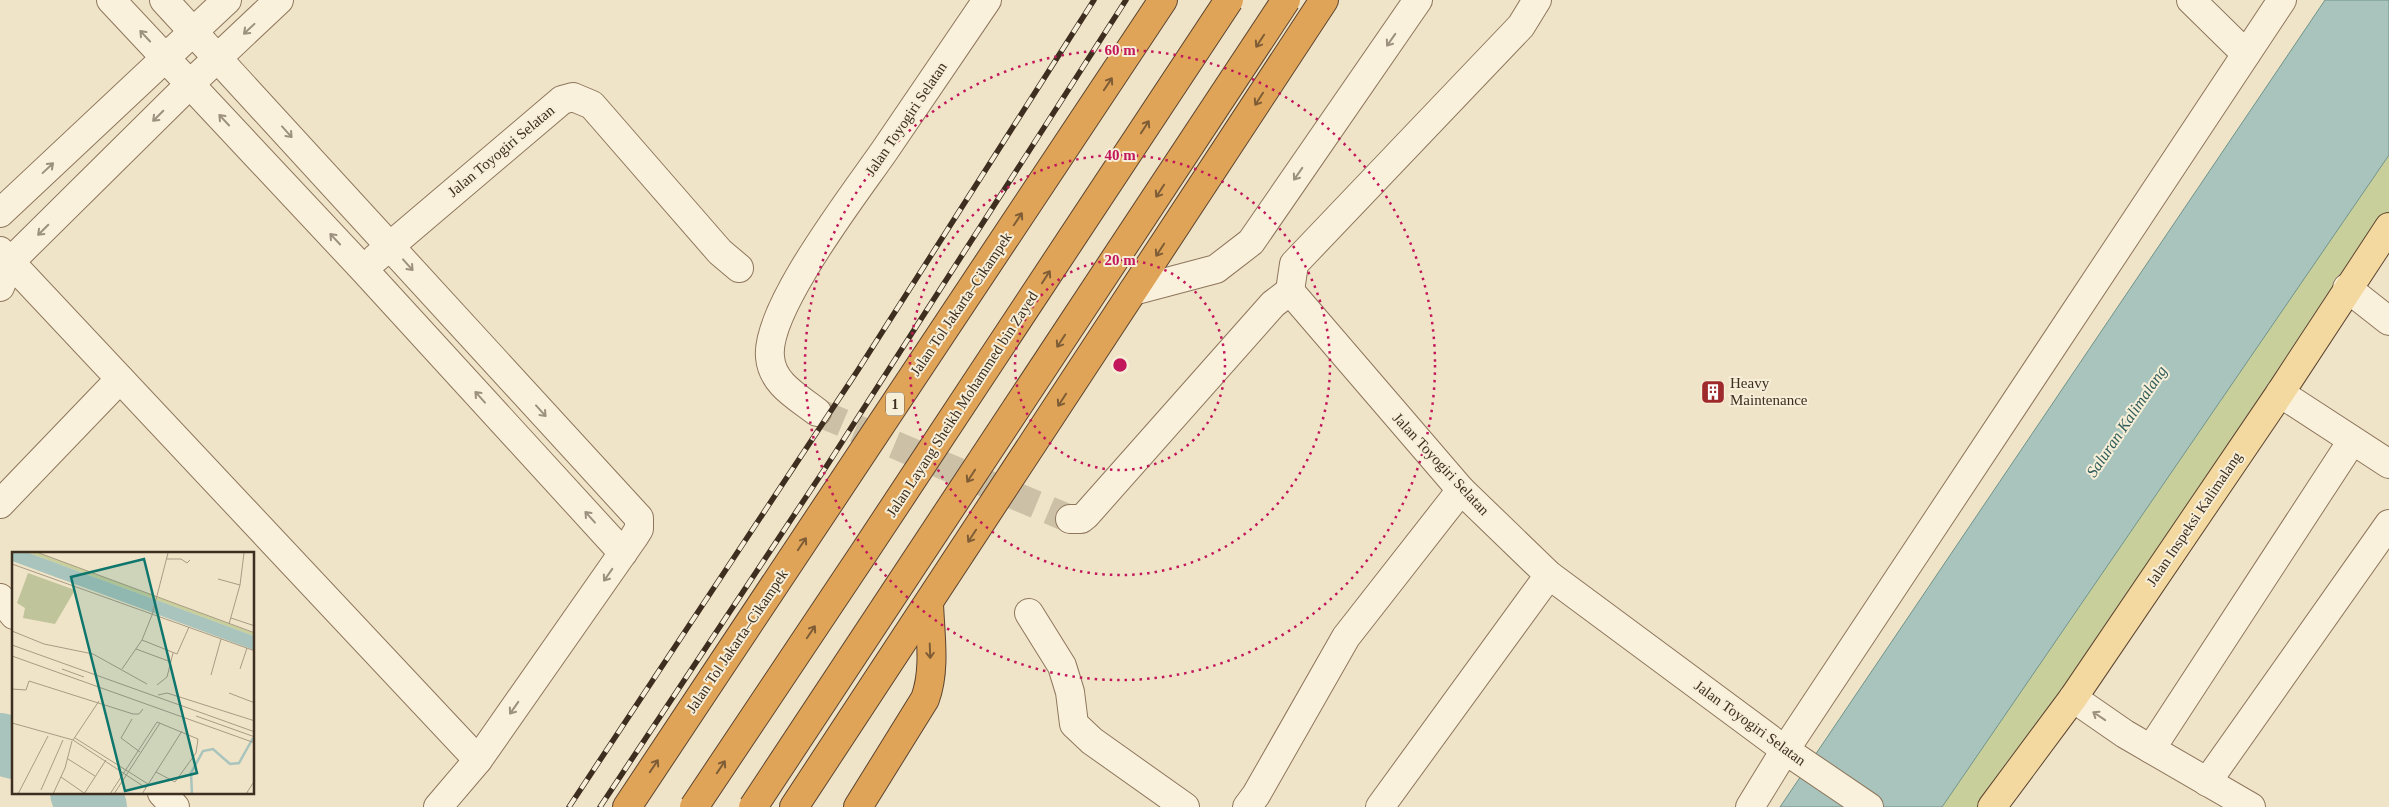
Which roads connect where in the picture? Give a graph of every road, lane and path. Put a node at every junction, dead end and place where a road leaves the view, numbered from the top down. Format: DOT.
graph roads {
  1 [pos="111,0"];
  2 [pos="164,0"];
  3 [pos="227,0"];
  4 [pos="279,0"];
  5 [pos="988,0"];
  6 [pos="1163,0"];
  7 [pos="1229,0"];
  8 [pos="1286,0"];
  9 [pos="1324,0"];
  10 [pos="1418,0"];
  11 [pos="1537,0"];
  12 [pos="2191,0"];
  13 [pos="2282,0"];
  14 [pos="194,32"];
  15 [pos="2246,54"];
  16 [pos="166,58"];
  17 [pos="218,58"];
  18 [pos="190,84"];
  19 [pos="0,213"];
  20 [pos="2389,227"];
  21 [pos="390,245"];
  22 [pos="5,256"];
  23 [pos="739,268"];
  24 [pos="364,270"];
  25 [pos="0,287"];
  26 [pos="2347,288"];
  27 [pos="1133,291"];
  28 [pos="1290,291"];
  29 [pos="2389,321"];
  30 [pos="120,379"];
  31 [pos="2280,393"];
  32 [pos="817,412"];
  33 [pos="2352,441"];
  34 [pos="2389,464"];
  35 [pos="1461,490"];
  36 [pos="0,504"];
  37 [pos="1070,519"];
  38 [pos="2389,524"];
  39 [pos="623,553"];
  40 [pos="1549,574"];
  41 [pos="0,598"];
  42 [pos="929,602"];
  43 [pos="12,613"];
  44 [pos="1029,613"];
  45 [pos="2073,698"];
  46 [pos="1785,750"];
  47 [pos="2160,754"];
  48 [pos="478,760"];
  49 [pos="2207,782"];
  50 [pos="163,794"];
  51 [pos="175,807"];
  52 [pos="438,807"];
  53 [pos="627,807"];
  54 [pos="694,807"];
  55 [pos="753,807"];
  56 [pos="794,807"];
  57 [pos="858,807"];
  58 [pos="1185,807"];
  59 [pos="1247,807"];
  60 [pos="1380,807"];
  61 [pos="1750,807"];
  62 [pos="1869,807"];
  63 [pos="1992,807"];
  64 [pos="2251,807"];
  16 -- 1 [label="street, one-way"];
  2 -- 14 [label="street"];
  3 -- 14 [label="street"];
  4 -- 17 [label="street, one-way"];
  5 -- 32 [label="street, Jalan Toyogiri Selatan"];
  53 -- 6 [label="highway, Jalan Tol Jakarta–Cikampek / 1, one-way"];
  54 -- 7 [label="highway, Jalan Layang Sheikh Mohammed bin Zayed, one-way, bridge"];
  8 -- 55 [label="highway, one-way, bridge"];
  9 -- 27 [label="highway, one-way"];
  10 -- 27 [label="street, one-way"];
  11 -- 28 [label="street"];
  12 -- 15 [label="street"];
  13 -- 15 [label="street"];
  14 -- 16 [label="street"];
  14 -- 17 [label="street"];
  15 -- 46 [label="street"];
  16 -- 18 [label="street"];
  19 -- 16 [label="street, one-way"];
  17 -- 18 [label="street"];
  17 -- 21 [label="street, one-way"];
  18 -- 22 [label="street, one-way"];
  24 -- 18 [label="street, one-way"];
  20 -- 26 [label="main road, Jalan Inspeksi Kalimalang"];
  21 -- 23 [label="street, Jalan Toyogiri Selatan"];
  21 -- 24 [label="street, Jalan Toyogiri Selatan"];
  21 -- 39 [label="street, one-way"];
  22 -- 25 [label="street"];
  22 -- 30 [label="street"];
  39 -- 24 [label="street, one-way"];
  26 -- 29 [label="street"];
  26 -- 31 [label="main road, Jalan Inspeksi Kalimalang"];
  27 -- 42 [label="highway, one-way"];
  28 -- 35 [label="street, Jalan Toyogiri Selatan"];
  28 -- 37 [label="street"];
  30 -- 36 [label="street"];
  30 -- 48 [label="street"];
  31 -- 33 [label="street"];
  31 -- 45 [label="main road, Jalan Inspeksi Kalimalang"];
  33 -- 34 [label="street"];
  33 -- 47 [label="street"];
  35 -- 40 [label="street, Jalan Toyogiri Selatan"];
  35 -- 59 [label="street"];
  38 -- 49 [label="street"];
  39 -- 48 [label="street, one-way"];
  40 -- 46 [label="street, Jalan Toyogiri Selatan"];
  40 -- 60 [label="street"];
  41 -- 43 [label="street"];
  42 -- 56 [label="highway"];
  42 -- 57 [label="highway, one-way"];
  44 -- 58 [label="street"];
  47 -- 45 [label="street, one-way"];
  45 -- 63 [label="main road, Jalan Inspeksi Kalimalang"];
  46 -- 61 [label="street"];
  46 -- 62 [label="street, Jalan Toyogiri Selatan"];
  47 -- 49 [label="street"];
  48 -- 52 [label="street"];
  49 -- 64 [label="street"];
  50 -- 51 [label="street"];
}
